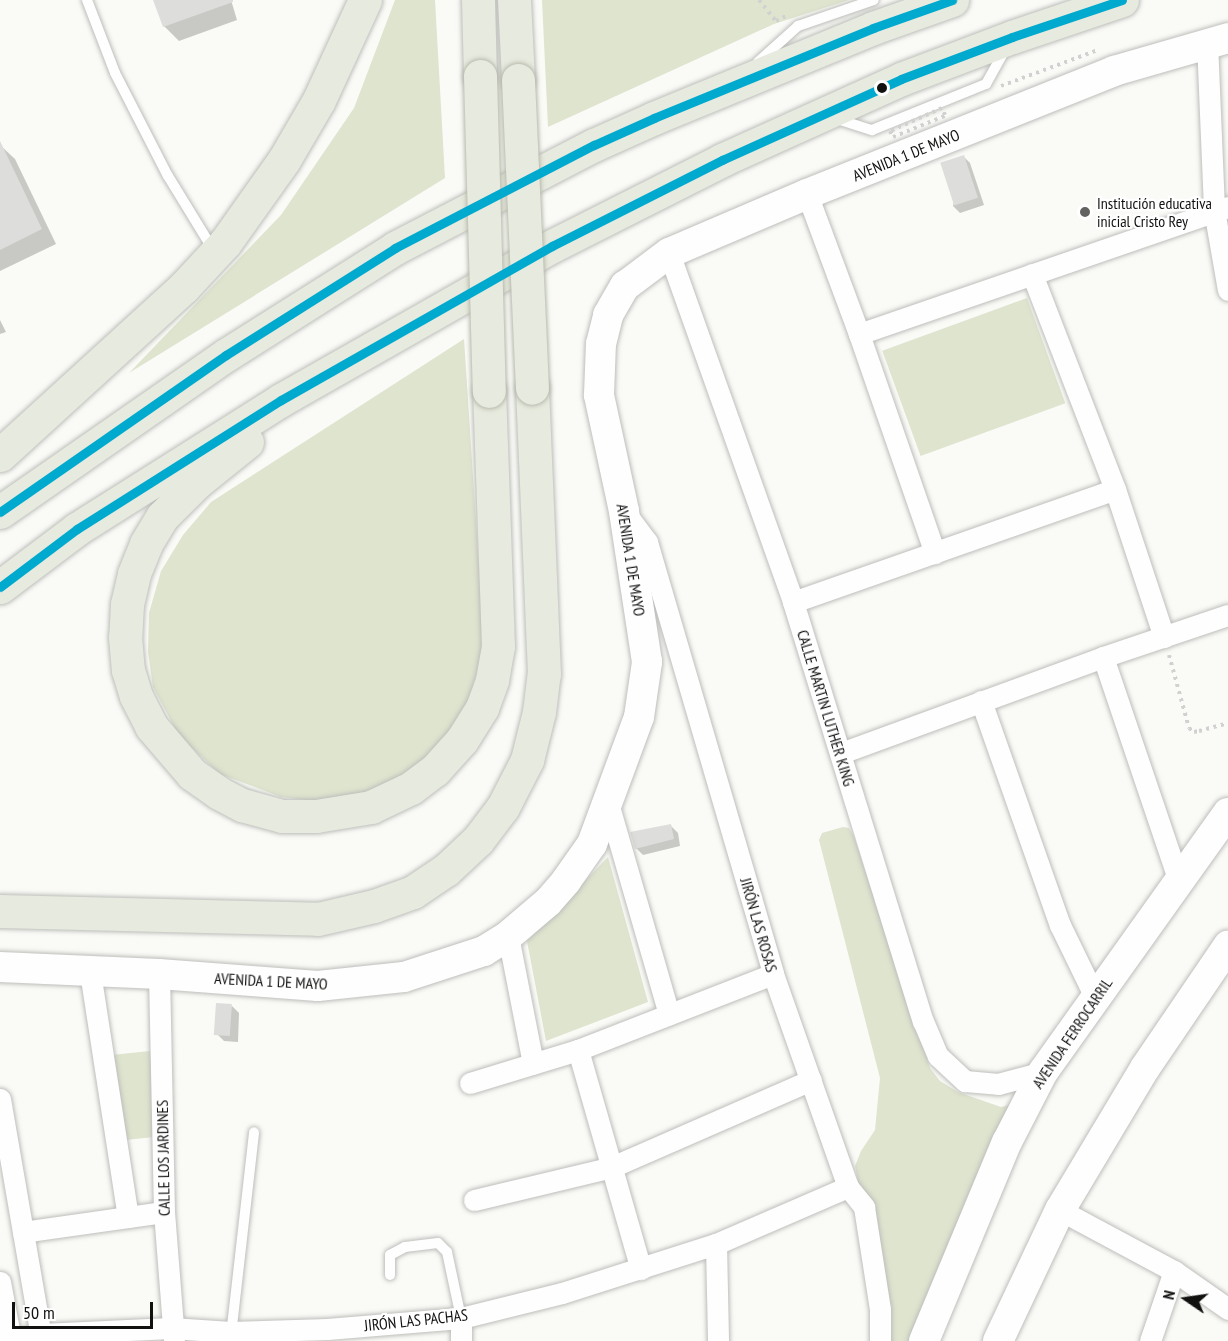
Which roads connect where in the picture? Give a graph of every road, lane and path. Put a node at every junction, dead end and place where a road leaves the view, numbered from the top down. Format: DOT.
graph roads {
  1 [pos="87,0"];
  2 [pos="365,0"];
  3 [pos="478,0"];
  4 [pos="514,0"];
  5 [pos="759,0"];
  6 [pos="874,0"];
  7 [pos="952,0"];
  8 [pos="1122,0"];
  9 [pos="776,21"];
  10 [pos="1218,40"];
  11 [pos="1100,49"];
  12 [pos="736,83"];
  13 [pos="993,89"];
  14 [pos="946,115"];
  15 [pos="807,194"];
  16 [pos="1221,208"];
  17 [pos="216,253"];
  18 [pos="669,253"];
  19 [pos="1032,274"];
  20 [pos="1228,290"];
  21 [pos="859,334"];
  22 [pos="281,400"];
  23 [pos="0,455"];
  24 [pos="1115,489"];
  25 [pos="624,511"];
  26 [pos="0,512"];
  27 [pos="935,553"];
  28 [pos="0,587"];
  29 [pos="794,602"];
  30 [pos="1228,615"];
  31 [pos="1164,637"];
  32 [pos="1102,657"];
  33 [pos="981,701"];
  34 [pos="1228,723"];
  35 [pos="841,753"];
  36 [pos="608,803"];
  37 [pos="1228,813"];
  38 [pos="1179,882"];
  39 [pos="0,911"];
  40 [pos="508,936"];
  41 [pos="1228,946"];
  42 [pos="0,967"];
  43 [pos="90,972"];
  44 [pos="159,974"];
  45 [pos="773,974"];
  46 [pos="1095,997"];
  47 [pos="669,1014"];
  48 [pos="578,1050"];
  49 [pos="532,1064"];
  50 [pos="1043,1072"];
  51 [pos="811,1080"];
  52 [pos="470,1083"];
  53 [pos="0,1099"];
  54 [pos="254,1132"];
  55 [pos="612,1167"];
  56 [pos="848,1187"];
  57 [pos="474,1200"];
  58 [pos="1060,1210"];
  59 [pos="164,1212"];
  60 [pos="128,1217"];
  61 [pos="23,1232"];
  62 [pos="716,1244"];
  63 [pos="641,1269"];
  64 [pos="1174,1271"];
  65 [pos="390,1275"];
  66 [pos="0,1282"];
  67 [pos="1228,1310"];
  68 [pos="460,1318"];
  69 [pos="172,1334"];
  70 [pos="231,1336"];
  71 [pos="42,1338"];
  72 [pos="0,1340"];
  73 [pos="11,1341"];
  74 [pos="461,1341"];
  75 [pos="718,1341"];
  76 [pos="880,1341"];
  77 [pos="924,1341"];
  78 [pos="998,1341"];
  79 [pos="1150,1341"];
  1 -- 17 [label="lane"];
  2 -- 17 [label="highway"];
  3 -- 22 [label="highway, bridge"];
  4 -- 39 [label="highway, bridge"];
  5 -- 9 [label="path"];
  6 -- 12 [label="lane"];
  7 -- 12 [label="highway"];
  8 -- 22 [label="highway"];
  10 -- 15 [label="main road, AVENIDA 1 DE MAYO"];
  10 -- 16 [label="street"];
  11 -- 13 [label="path"];
  12 -- 26 [label="highway"];
  14 -- 14 [label="path, bridge"];
  15 -- 18 [label="main road, AVENIDA 1 DE MAYO"];
  15 -- 21 [label="street"];
  16 -- 19 [label="street"];
  16 -- 20 [label="street"];
  17 -- 23 [label="highway"];
  18 -- 25 [label="main road, AVENIDA 1 DE MAYO"];
  18 -- 29 [label="street, CALLE MARTIN LUTHER KING"];
  19 -- 21 [label="street"];
  19 -- 24 [label="street"];
  21 -- 27 [label="street"];
  22 -- 28 [label="highway"];
  24 -- 27 [label="street"];
  24 -- 31 [label="street"];
  25 -- 36 [label="main road, AVENIDA 1 DE MAYO"];
  25 -- 45 [label="street, JIRÓN LAS ROSAS"];
  27 -- 29 [label="street"];
  29 -- 35 [label="street, CALLE MARTIN LUTHER KING"];
  30 -- 31 [label="street"];
  31 -- 32 [label="street"];
  31 -- 34 [label="path"];
  32 -- 33 [label="street"];
  32 -- 38 [label="street"];
  33 -- 35 [label="street"];
  33 -- 46 [label="street"];
  35 -- 50 [label="street, CALLE MARTIN LUTHER KING"];
  36 -- 40 [label="main road, AVENIDA 1 DE MAYO"];
  36 -- 47 [label="street"];
  37 -- 38 [label="main road, AVENIDA FERROCARRIL"];
  38 -- 46 [label="main road, AVENIDA FERROCARRIL"];
  40 -- 44 [label="main road, AVENIDA 1 DE MAYO"];
  40 -- 49 [label="street"];
  41 -- 58 [label="main road"];
  42 -- 43 [label="main road, AVENIDA 1 DE MAYO"];
  43 -- 44 [label="main road, AVENIDA 1 DE MAYO"];
  43 -- 60 [label="street"];
  44 -- 59 [label="street, CALLE LOS JARDINES"];
  45 -- 47 [label="street"];
  45 -- 51 [label="street, JIRÓN LAS ROSAS"];
  46 -- 50 [label="main road, AVENIDA FERROCARRIL"];
  47 -- 48 [label="street"];
  48 -- 49 [label="street"];
  48 -- 55 [label="street"];
  49 -- 52 [label="street"];
  50 -- 77 [label="main road, AVENIDA FERROCARRIL"];
  51 -- 55 [label="street"];
  51 -- 56 [label="street, JIRÓN LAS ROSAS"];
  53 -- 61 [label="street"];
  54 -- 70 [label="lane"];
  55 -- 57 [label="street"];
  55 -- 63 [label="street"];
  56 -- 62 [label="street, JIRÓN LAS PACHAS"];
  56 -- 76 [label="street, JIRÓN LAS ROSAS"];
  58 -- 64 [label="street"];
  58 -- 78 [label="main road"];
  59 -- 60 [label="street"];
  59 -- 69 [label="street, CALLE LOS JARDINES"];
  60 -- 61 [label="street"];
  61 -- 71 [label="street"];
  62 -- 63 [label="street, JIRÓN LAS PACHAS"];
  62 -- 75 [label="street"];
  63 -- 68 [label="street, JIRÓN LAS PACHAS"];
  64 -- 67 [label="street"];
  64 -- 79 [label="street"];
  65 -- 68 [label="lane"];
  66 -- 73 [label="street"];
  68 -- 70 [label="street, JIRÓN LAS PACHAS"];
  68 -- 74 [label="street"];
  69 -- 70 [label="street, JIRÓN LAS PACHAS"];
  69 -- 71 [label="street, JIRÓN LAS PACHAS"];
  71 -- 73 [label="street, JIRÓN LAS PACHAS"];
  72 -- 73 [label="street, JIRÓN LAS PACHAS"];
}
